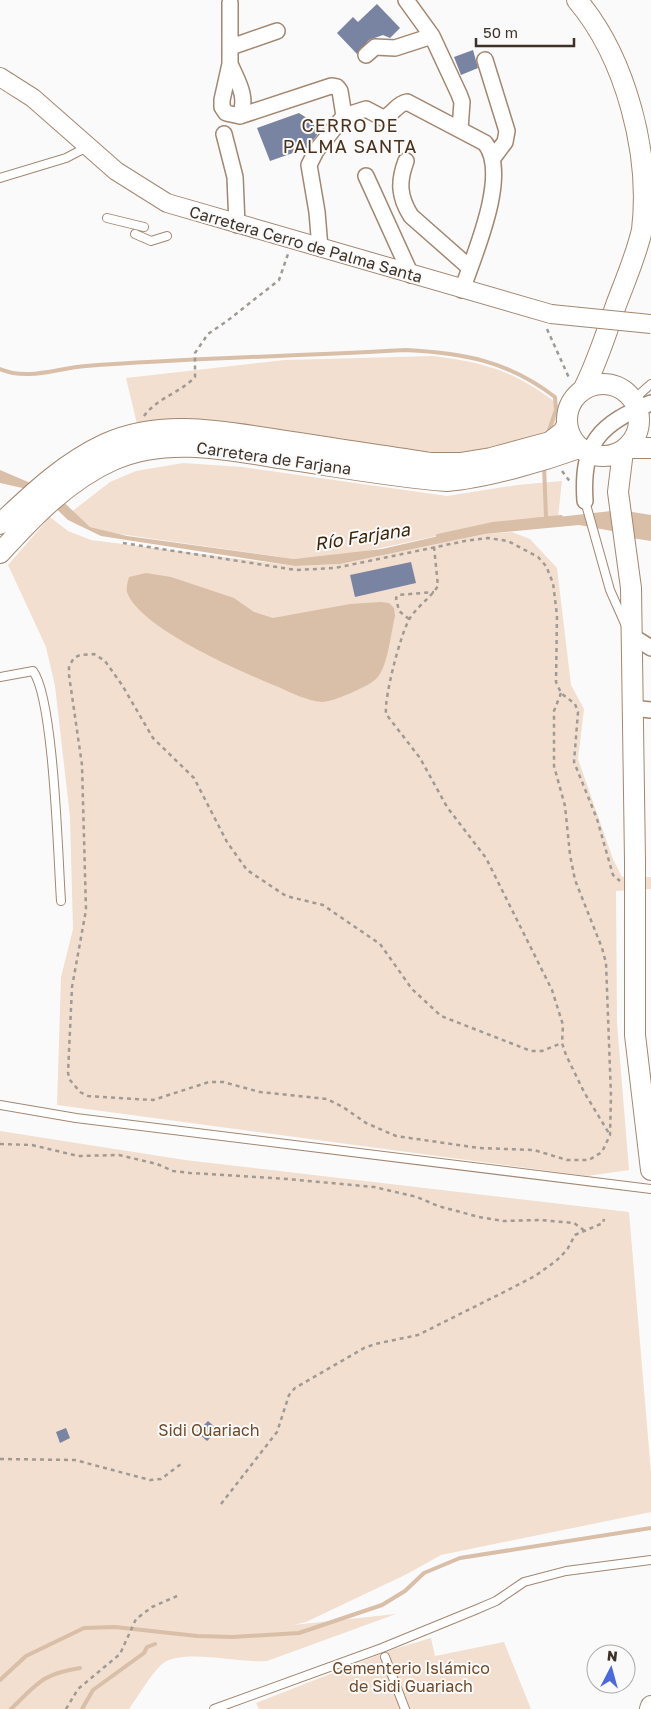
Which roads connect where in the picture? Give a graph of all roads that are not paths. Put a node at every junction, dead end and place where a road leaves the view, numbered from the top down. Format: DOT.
graph roads {
  1 [pos="406,0"];
  2 [pos="577,0"];
  3 [pos="230,4"];
  4 [pos="277,31"];
  5 [pos="432,36"];
  6 [pos="231,47"];
  7 [pos="366,55"];
  8 [pos="485,60"];
  9 [pos="230,64"];
  10 [pos="0,77"];
  11 [pos="240,116"];
  12 [pos="344,116"];
  13 [pos="460,129"];
  14 [pos="224,134"];
  15 [pos="87,148"];
  16 [pos="493,158"];
  17 [pos="406,161"];
  18 [pos="366,176"];
  19 [pos="0,178"];
  20 [pos="107,218"];
  21 [pos="237,224"];
  22 [pos="144,227"];
  23 [pos="135,234"];
  24 [pos="166,236"];
  25 [pos="320,248"];
  26 [pos="470,268"];
  27 [pos="411,275"];
  28 [pos="462,290"];
  29 [pos="651,324"];
  30 [pos="601,352"];
  31 [pos="651,384"];
  32 [pos="615,386"];
  33 [pos="574,390"];
  34 [pos="642,414"];
  35 [pos="564,419"];
  36 [pos="651,448"];
  37 [pos="625,450"];
  38 [pos="548,452"];
  39 [pos="588,453"];
  40 [pos="492,466"];
  41 [pos="66,477"];
  42 [pos="618,492"];
  43 [pos="586,504"];
  44 [pos="32,506"];
  45 [pos="0,524"];
  46 [pos="0,553"];
  47 [pos="632,636"];
  48 [pos="651,648"];
  49 [pos="0,677"];
  50 [pos="641,709"];
  51 [pos="61,901"];
  52 [pos="0,1105"];
  53 [pos="651,1170"];
  54 [pos="651,1189"];
  55 [pos="651,1560"];
  56 [pos="385,1657"];
  57 [pos="214,1709"];
  58 [pos="405,1709"];
  1 -- 5 [label="street"];
  2 -- 30 [label="main road"];
  3 -- 6 [label="street"];
  4 -- 6 [label="street"];
  5 -- 7 [label="street"];
  5 -- 13 [label="street"];
  6 -- 9 [label="street"];
  8 -- 16 [label="street"];
  9 -- 11 [label="street"];
  9 -- 11 [label="street"];
  10 -- 15 [label="street, Carretera Cerro de Palma Santa"];
  11 -- 12 [label="street"];
  12 -- 13 [label="street"];
  12 -- 25 [label="street"];
  13 -- 16 [label="street"];
  14 -- 21 [label="street"];
  15 -- 19 [label="lane"];
  15 -- 21 [label="street, Carretera Cerro de Palma Santa"];
  16 -- 26 [label="street"];
  17 -- 26 [label="street"];
  18 -- 27 [label="street"];
  20 -- 22 [label="lane"];
  21 -- 25 [label="street, Carretera Cerro de Palma Santa"];
  23 -- 24 [label="lane"];
  25 -- 27 [label="street, Carretera Cerro de Palma Santa"];
  26 -- 28 [label="street"];
  27 -- 28 [label="street, Carretera Cerro de Palma Santa"];
  28 -- 29 [label="street, Carretera Cerro de Palma Santa, bridge"];
  30 -- 32 [label="main road"];
  30 -- 33 [label="main road"];
  31 -- 34 [label="lane"];
  32 -- 33 [label="main road"];
  32 -- 34 [label="main road"];
  33 -- 35 [label="main road"];
  34 -- 37 [label="main road"];
  34 -- 39 [label="street"];
  35 -- 38 [label="main road, Carretera de Farjana"];
  35 -- 39 [label="main road"];
  36 -- 37 [label="main road"];
  37 -- 39 [label="main road, Carretera de Farjana"];
  37 -- 42 [label="main road"];
  38 -- 39 [label="main road, Carretera de Farjana"];
  38 -- 40 [label="main road, Carretera de Farjana"];
  39 -- 42 [label="main road"];
  39 -- 43 [label="street"];
  40 -- 41 [label="main road, Carretera de Farjana"];
  40 -- 41 [label="main road, Carretera de Farjana"];
  41 -- 44 [label="main road, Carretera de Farjana"];
  42 -- 47 [label="main road"];
  43 -- 47 [label="lane"];
  44 -- 45 [label="main road, Carretera de Farjana"];
  44 -- 46 [label="main road, Carretera de Farjana"];
  47 -- 48 [label="street"];
  47 -- 50 [label="main road"];
  49 -- 51 [label="lane"];
  50 -- 53 [label="main road, bridge"];
  52 -- 54 [label="lane"];
  55 -- 57 [label="lane"];
  56 -- 58 [label="lane"];
}
